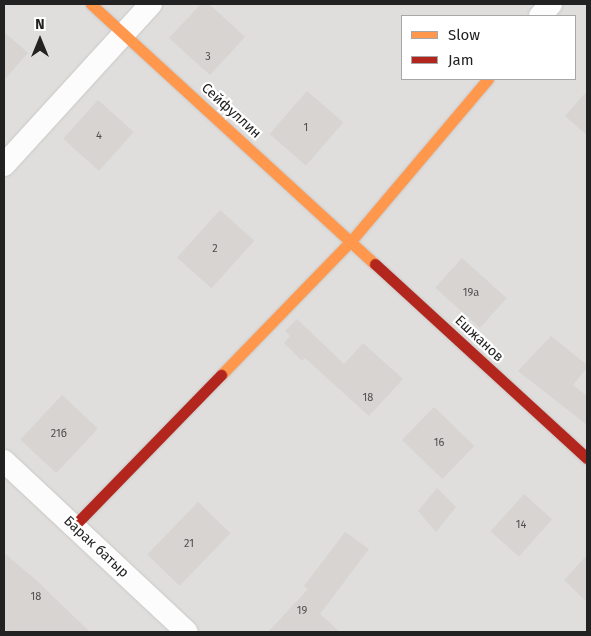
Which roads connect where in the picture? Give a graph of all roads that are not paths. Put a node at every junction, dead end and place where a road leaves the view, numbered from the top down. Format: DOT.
graph roads {
  1 [pos="91,4"];
  2 [pos="152,4"];
  3 [pos="551,4"];
  4 [pos="541,15"];
  5 [pos="124,33"];
  6 [pos="487,80"];
  7 [pos="4,164"];
  8 [pos="351,241"];
  9 [pos="587,458"];
  10 [pos="4,461"];
  11 [pos="74,526"];
  12 [pos="187,632"];
  1 -- 5 [label="street, Сейфуллин"];
  2 -- 5 [label="street"];
  3 -- 4 [label="street"];
  5 -- 7 [label="street"];
  5 -- 8 [label="street, Сейфуллин"];
  6 -- 8 [label="street"];
  8 -- 9 [label="street, Ешжанов"];
  8 -- 11 [label="street"];
  10 -- 11 [label="street, Барак батыр"];
  11 -- 12 [label="street, Барак батыр"];
}
